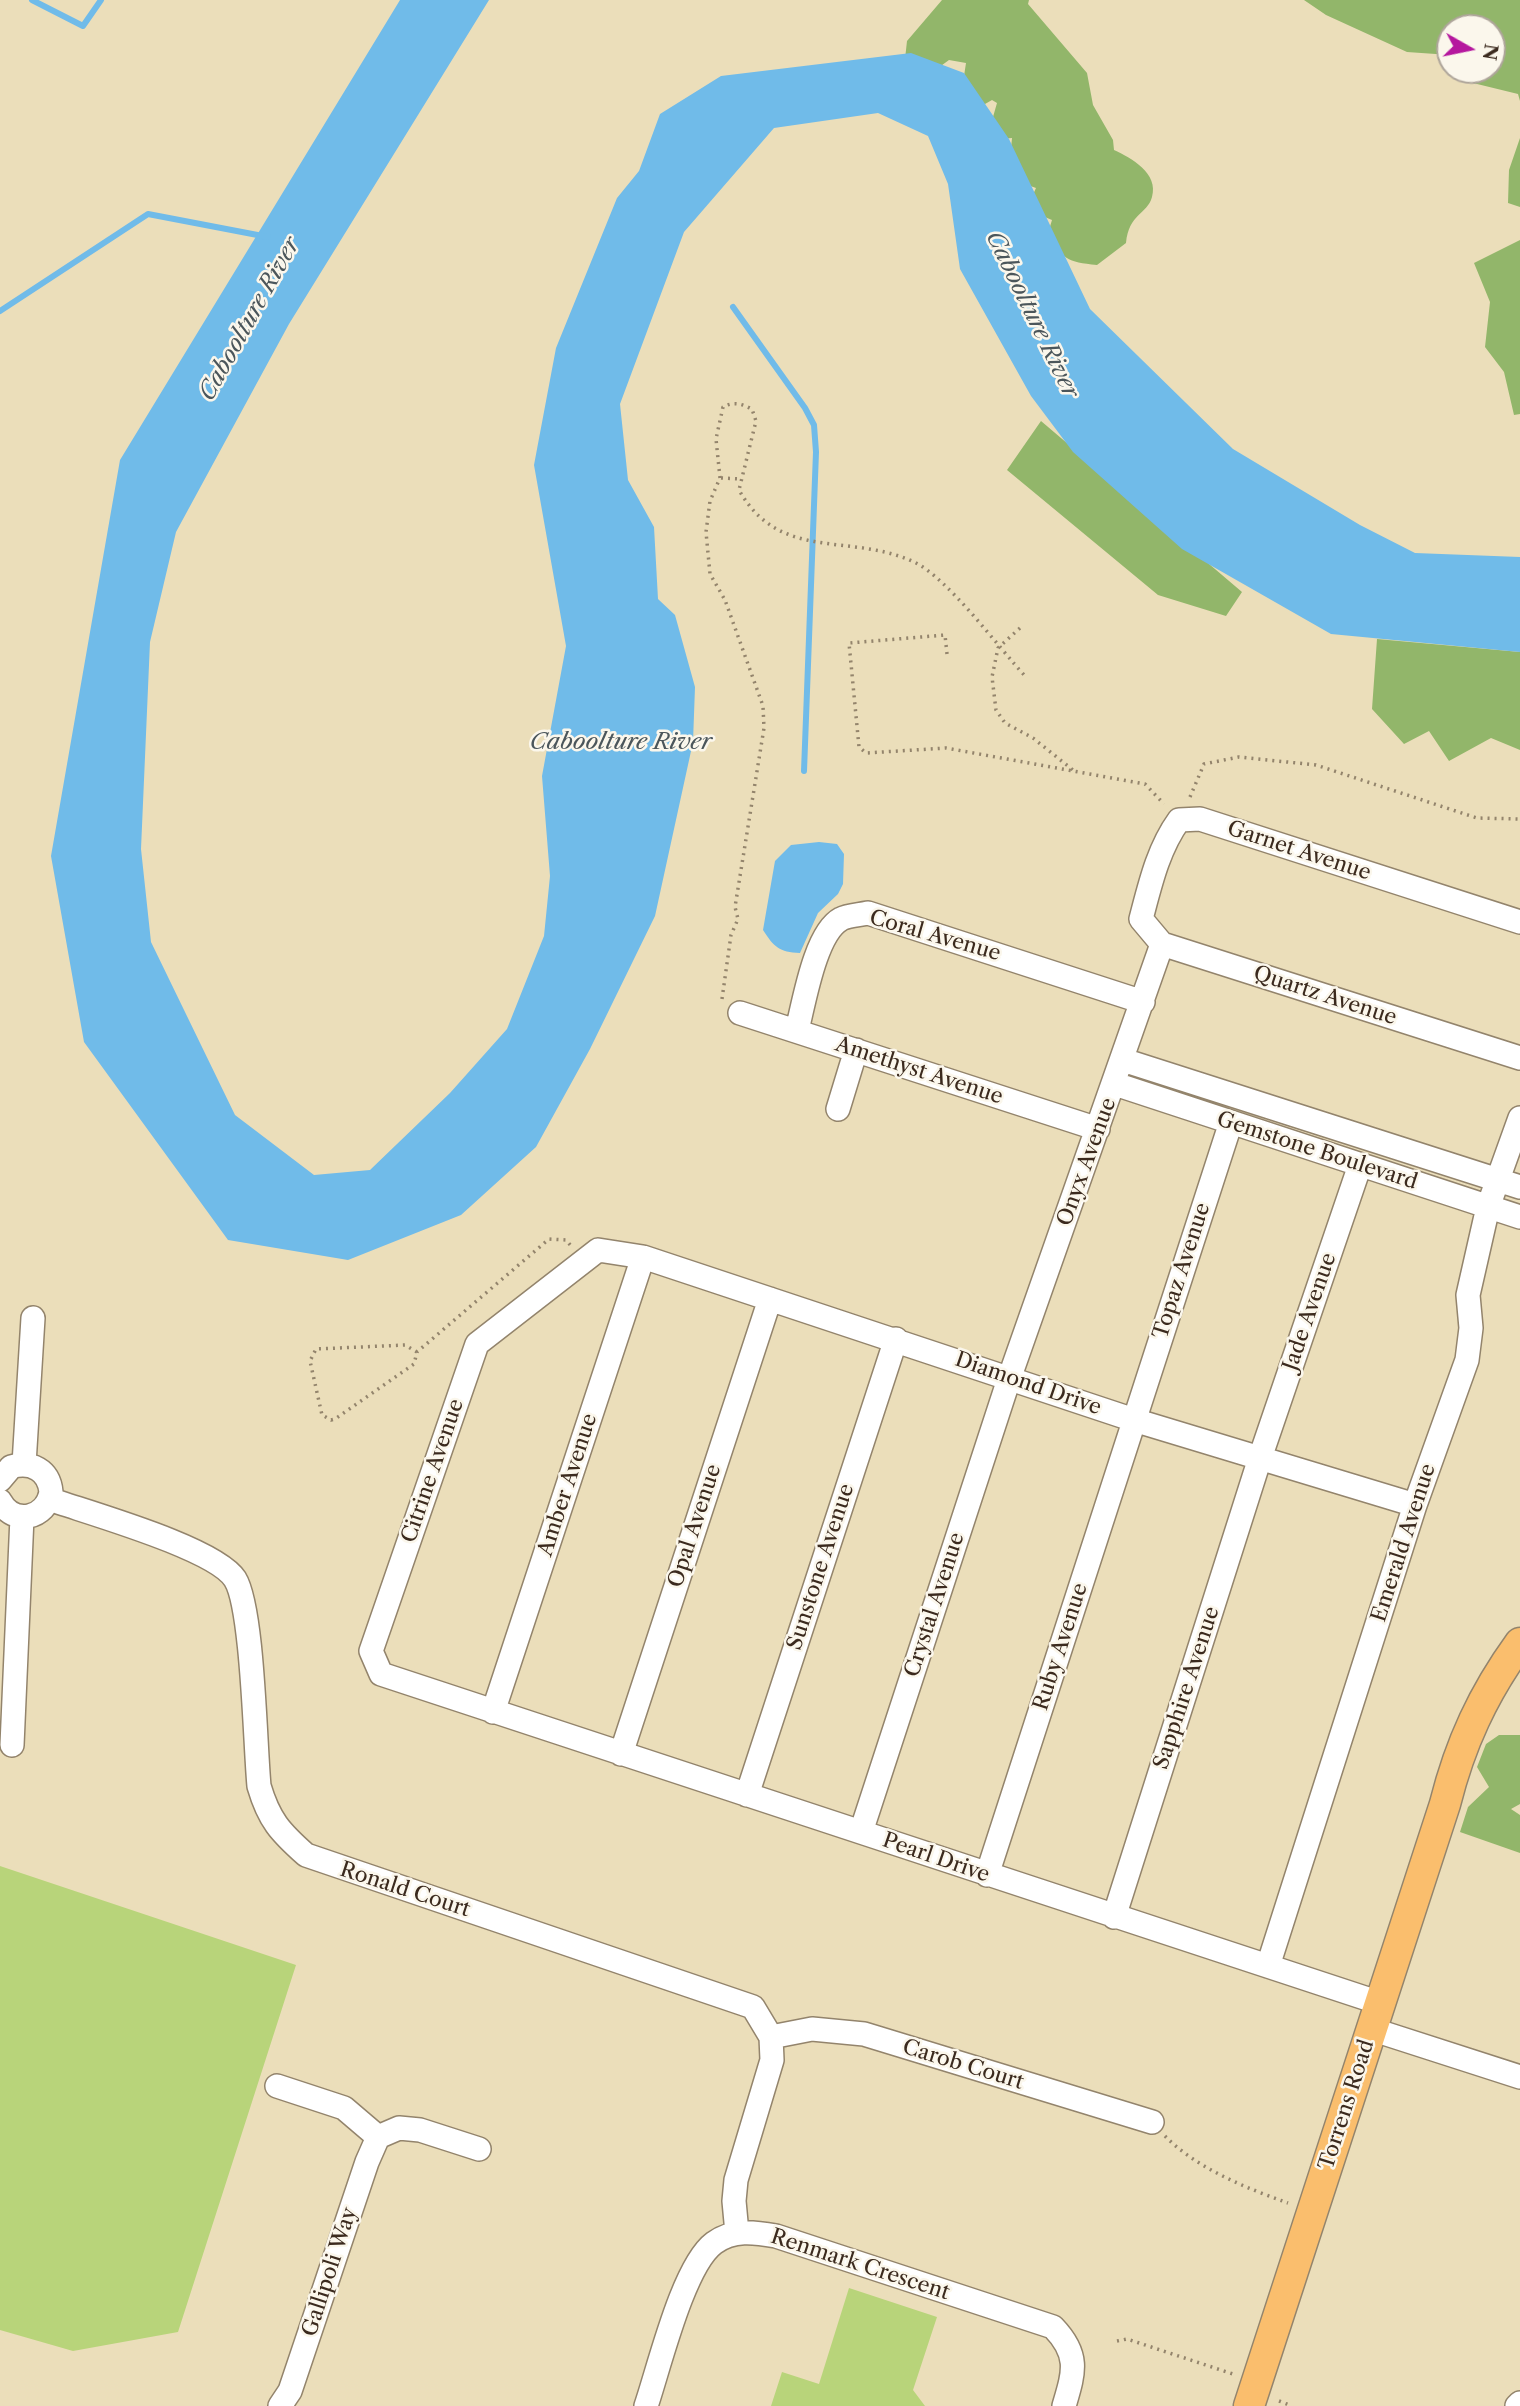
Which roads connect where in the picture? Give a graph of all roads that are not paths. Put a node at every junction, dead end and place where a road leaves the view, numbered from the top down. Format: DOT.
graph roads {
  1 [pos="1520,922"];
  2 [pos="1162,944"];
  3 [pos="1143,1002"];
  4 [pos="740,1013"];
  5 [pos="797,1030"];
  6 [pos="856,1050"];
  7 [pos="1520,1058"];
  8 [pos="1123,1060"];
  9 [pos="1115,1084"];
  10 [pos="838,1109"];
  11 [pos="1520,1118"];
  12 [pos="1230,1122"];
  13 [pos="1098,1129"];
  14 [pos="1360,1165"];
  15 [pos="1509,1184"];
  16 [pos="1488,1207"];
  17 [pos="1520,1217"];
  18 [pos="643,1258"];
  19 [pos="770,1298"];
  20 [pos="33,1318"];
  21 [pos="896,1339"];
  22 [pos="1009,1378"];
  23 [pos="1134,1420"];
  24 [pos="1259,1458"];
  25 [pos="24,1464"];
  26 [pos="0,1480"];
  27 [pos="49,1499"];
  28 [pos="0,1502"];
  29 [pos="1415,1505"];
  30 [pos="22,1517"];
  31 [pos="1520,1643"];
  32 [pos="1520,1674"];
  33 [pos="493,1712"];
  34 [pos="12,1745"];
  35 [pos="621,1754"];
  36 [pos="747,1796"];
  37 [pos="1445,1804"];
  38 [pos="861,1832"];
  39 [pos="988,1875"];
  40 [pos="1114,1917"];
  41 [pos="1268,1966"];
  42 [pos="1376,2016"];
  43 [pos="771,2037"];
  44 [pos="1520,2077"];
  45 [pos="277,2086"];
  46 [pos="1152,2122"];
  47 [pos="378,2137"];
  48 [pos="479,2149"];
  49 [pos="737,2233"];
  50 [pos="281,2406"];
  51 [pos="646,2406"];
  52 [pos="1063,2406"];
  53 [pos="1249,2406"];
  1 -- 2 [label="street, Garnet Avenue"];
  2 -- 3 [label="street, Onyx Avenue"];
  2 -- 7 [label="street, Quartz Avenue"];
  3 -- 5 [label="street, Coral Avenue"];
  3 -- 8 [label="street, Onyx Avenue"];
  4 -- 5 [label="street, Amethyst Avenue"];
  5 -- 6 [label="street, Amethyst Avenue"];
  6 -- 10 [label="street"];
  6 -- 13 [label="street, Amethyst Avenue"];
  8 -- 9 [label="street, Onyx Avenue"];
  8 -- 15 [label="street, Gemstone Boulevard"];
  9 -- 12 [label="street, Gemstone Boulevard"];
  9 -- 13 [label="street, Onyx Avenue"];
  11 -- 15 [label="street, Emerald Avenue"];
  12 -- 14 [label="street, Gemstone Boulevard"];
  12 -- 23 [label="street, Topaz Avenue"];
  13 -- 22 [label="street, Onyx Avenue"];
  14 -- 16 [label="street, Gemstone Boulevard"];
  14 -- 24 [label="street, Jade Avenue"];
  15 -- 16 [label="street, Emerald Avenue"];
  16 -- 17 [label="street, Gemstone Boulevard"];
  16 -- 29 [label="street, Emerald Avenue"];
  18 -- 19 [label="street, Diamond Drive"];
  18 -- 33 [label="street, Amber Avenue"];
  18 -- 33 [label="street, Citrine Avenue"];
  19 -- 21 [label="street, Diamond Drive"];
  19 -- 35 [label="street, Opal Avenue"];
  20 -- 25 [label="street"];
  21 -- 22 [label="street, Diamond Drive"];
  21 -- 36 [label="street, Sunstone Avenue"];
  22 -- 23 [label="street, Diamond Drive"];
  22 -- 38 [label="street, Crystal Avenue"];
  23 -- 24 [label="street, Diamond Drive"];
  23 -- 39 [label="street, Ruby Avenue"];
  24 -- 29 [label="street, Diamond Drive"];
  24 -- 40 [label="street, Sapphire Avenue"];
  25 -- 26 [label="street"];
  25 -- 27 [label="street"];
  27 -- 30 [label="street"];
  27 -- 43 [label="street, Ronald Court"];
  28 -- 30 [label="street"];
  29 -- 41 [label="street, Emerald Avenue"];
  30 -- 34 [label="street"];
  31 -- 37 [label="main road, Torrens Road"];
  32 -- 37 [label="main road, Torrens Road"];
  33 -- 35 [label="street, Pearl Drive"];
  35 -- 36 [label="street, Pearl Drive"];
  36 -- 38 [label="street, Pearl Drive"];
  37 -- 42 [label="main road, Torrens Road"];
  38 -- 39 [label="street, Pearl Drive"];
  39 -- 40 [label="street, Pearl Drive"];
  40 -- 41 [label="street, Pearl Drive"];
  41 -- 42 [label="street, Pearl Drive"];
  42 -- 44 [label="street, Pearl Drive"];
  42 -- 53 [label="main road, Torrens Road"];
  43 -- 46 [label="street, Carob Court"];
  43 -- 49 [label="street"];
  45 -- 47 [label="street"];
  47 -- 48 [label="street"];
  47 -- 50 [label="street, Gallipoli Way"];
  49 -- 51 [label="street"];
  49 -- 52 [label="street, Renmark Crescent"];
}
